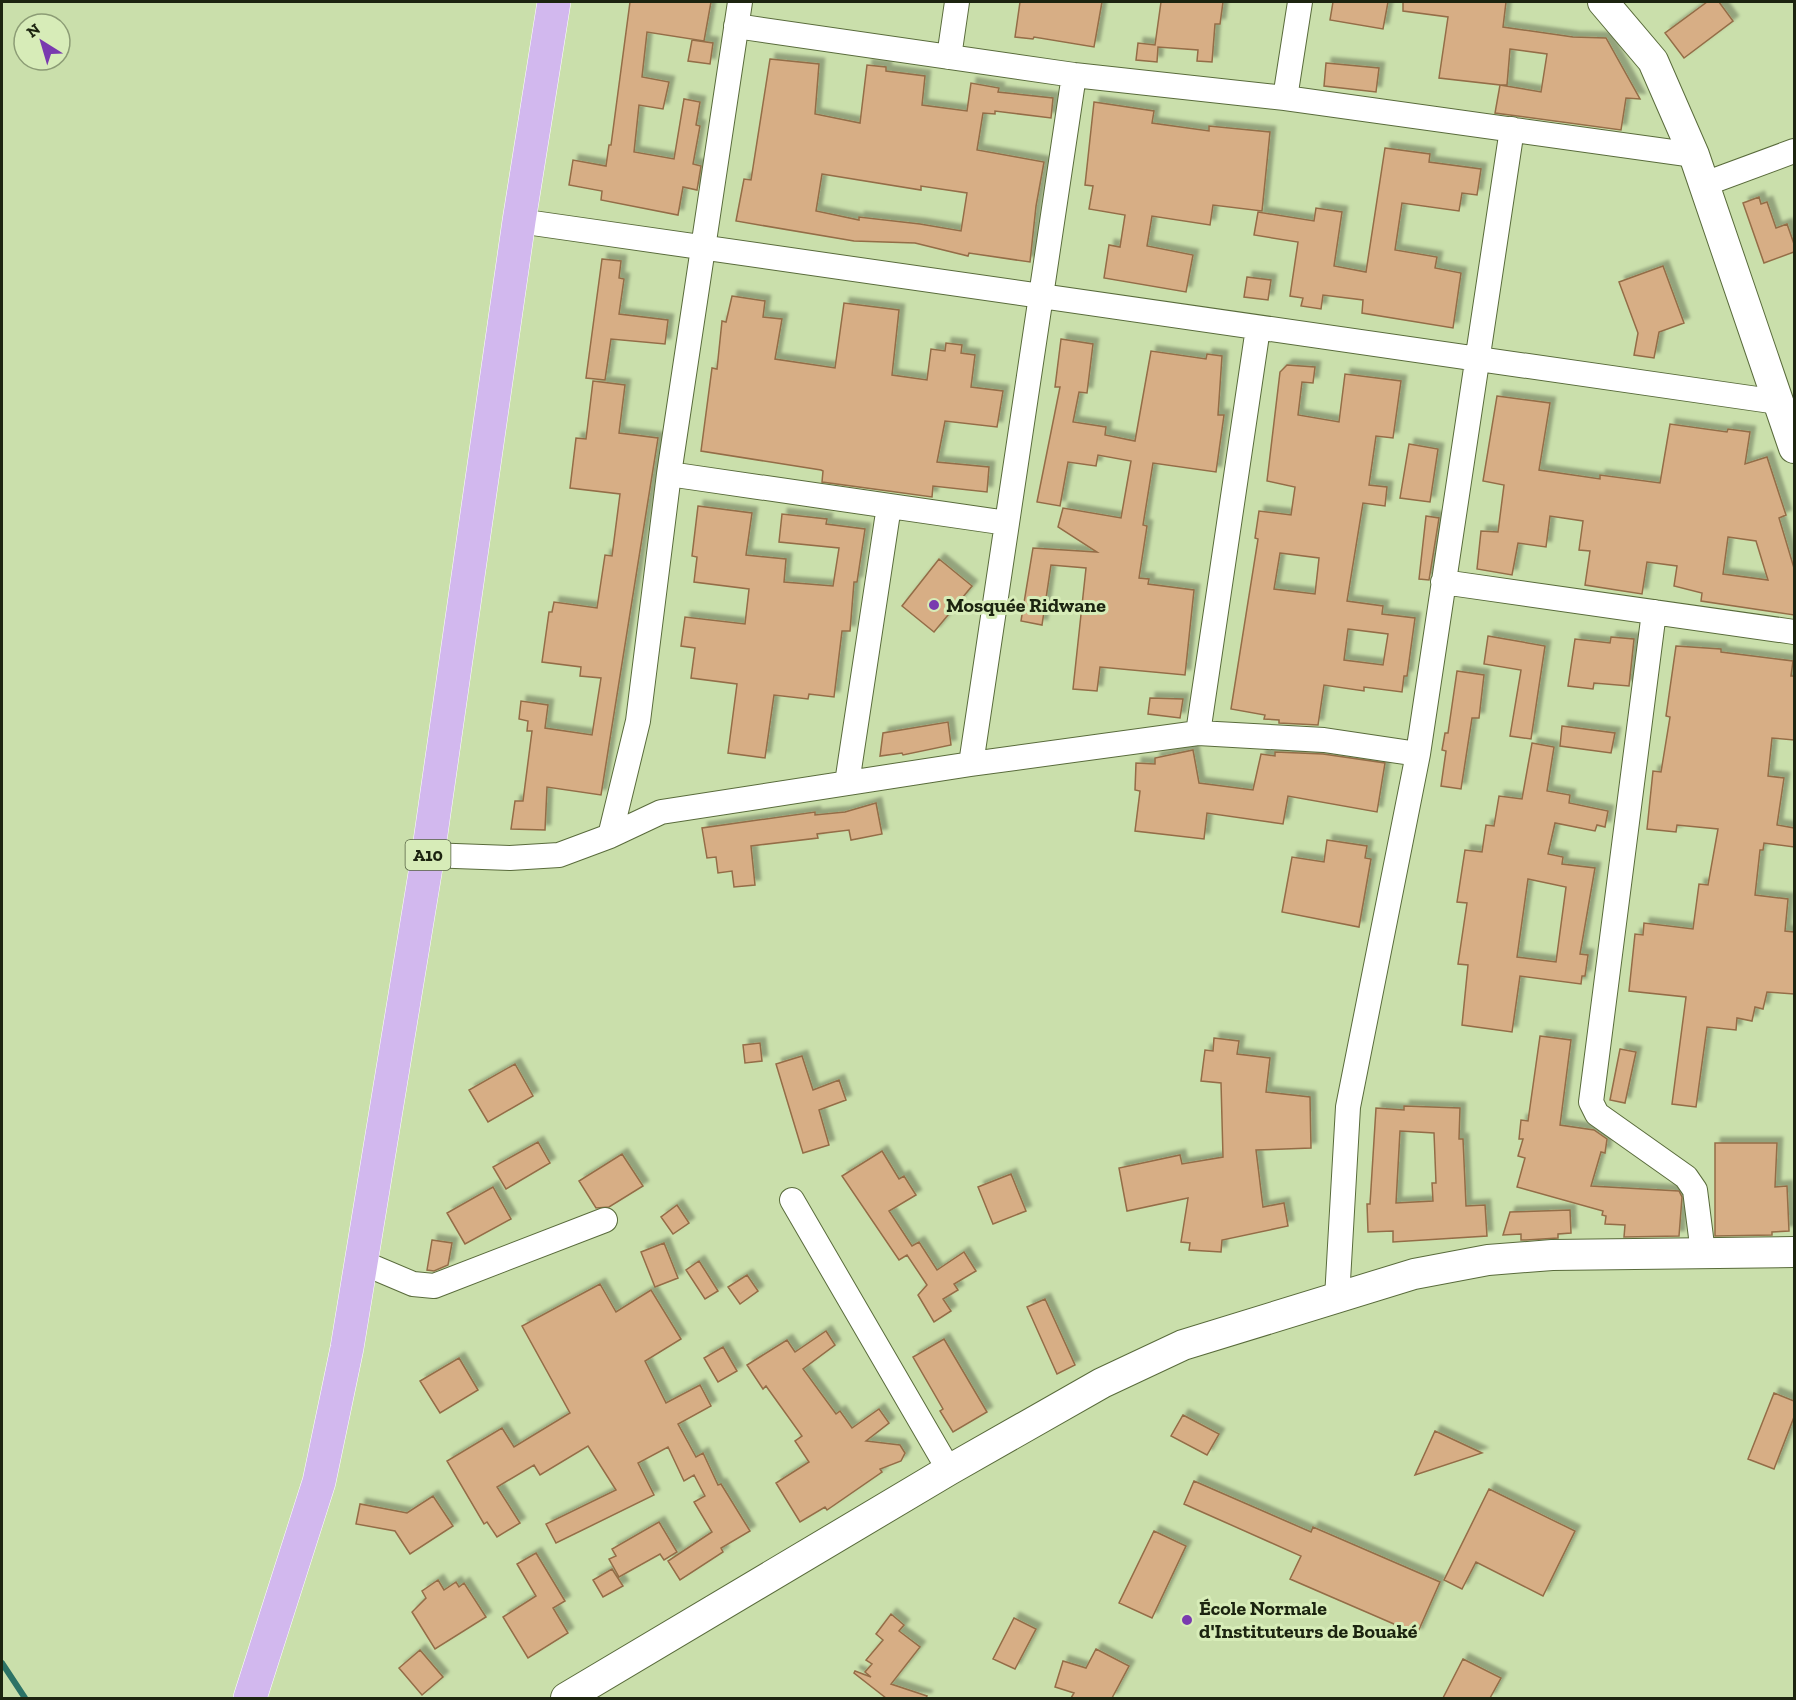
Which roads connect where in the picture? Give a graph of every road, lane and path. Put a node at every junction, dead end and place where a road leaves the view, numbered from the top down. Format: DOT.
graph roads {
  1 [pos="554,2"];
  2 [pos="740,2"];
  3 [pos="957,2"];
  4 [pos="1300,2"];
  5 [pos="1603,2"];
  6 [pos="736,26"];
  7 [pos="949,57"];
  8 [pos="1074,75"];
  9 [pos="1285,98"];
  10 [pos="1512,129"];
  11 [pos="1794,151"];
  12 [pos="1694,155"];
  13 [pos="1702,185"];
  14 [pos="519,220"];
  15 [pos="703,248"];
  16 [pos="1041,296"];
  17 [pos="1258,328"];
  18 [pos="1477,359"];
  19 [pos="1778,402"];
  20 [pos="1794,448"];
  21 [pos="669,474"];
  22 [pos="889,506"];
  23 [pos="1007,523"];
  24 [pos="1443,582"];
  25 [pos="1654,612"];
  26 [pos="1794,632"];
  27 [pos="1198,733"];
  28 [pos="1418,754"];
  29 [pos="971,764"];
  30 [pos="847,783"];
  31 [pos="610,836"];
  32 [pos="428,855"];
  33 [pos="792,1200"];
  34 [pos="605,1220"];
  35 [pos="1794,1252"];
  36 [pos="1703,1253"];
  37 [pos="361,1262"];
  38 [pos="1336,1298"];
  39 [pos="949,1470"];
  40 [pos="250,1698"];
  41 [pos="566,1698"];
  1 -- 14 [label="main road, A10"];
  2 -- 6 [label="street"];
  3 -- 7 [label="street"];
  4 -- 9 [label="street"];
  5 -- 12 [label="street"];
  6 -- 7 [label="street"];
  6 -- 15 [label="street"];
  7 -- 8 [label="street"];
  8 -- 9 [label="street"];
  8 -- 16 [label="street"];
  9 -- 10 [label="street"];
  10 -- 12 [label="street"];
  10 -- 18 [label="street"];
  11 -- 13 [label="street"];
  12 -- 13 [label="street"];
  13 -- 19 [label="street"];
  14 -- 15 [label="street"];
  14 -- 32 [label="main road, A10"];
  15 -- 16 [label="street"];
  15 -- 21 [label="street"];
  16 -- 17 [label="street"];
  16 -- 23 [label="street"];
  17 -- 18 [label="street"];
  17 -- 27 [label="street"];
  18 -- 19 [label="street"];
  18 -- 24 [label="street"];
  19 -- 20 [label="street"];
  21 -- 22 [label="street"];
  21 -- 31 [label="street"];
  22 -- 23 [label="street"];
  22 -- 30 [label="street"];
  23 -- 29 [label="street"];
  24 -- 25 [label="street"];
  24 -- 28 [label="street"];
  25 -- 26 [label="street"];
  25 -- 36 [label="street"];
  27 -- 28 [label="street"];
  27 -- 29 [label="street"];
  28 -- 38 [label="street"];
  29 -- 30 [label="street"];
  30 -- 31 [label="street"];
  31 -- 32 [label="street"];
  32 -- 37 [label="main road, A10"];
  33 -- 39 [label="street"];
  34 -- 37 [label="street"];
  35 -- 36 [label="street"];
  36 -- 38 [label="street"];
  37 -- 40 [label="main road, A10"];
  38 -- 39 [label="street"];
  39 -- 41 [label="street"];
}
